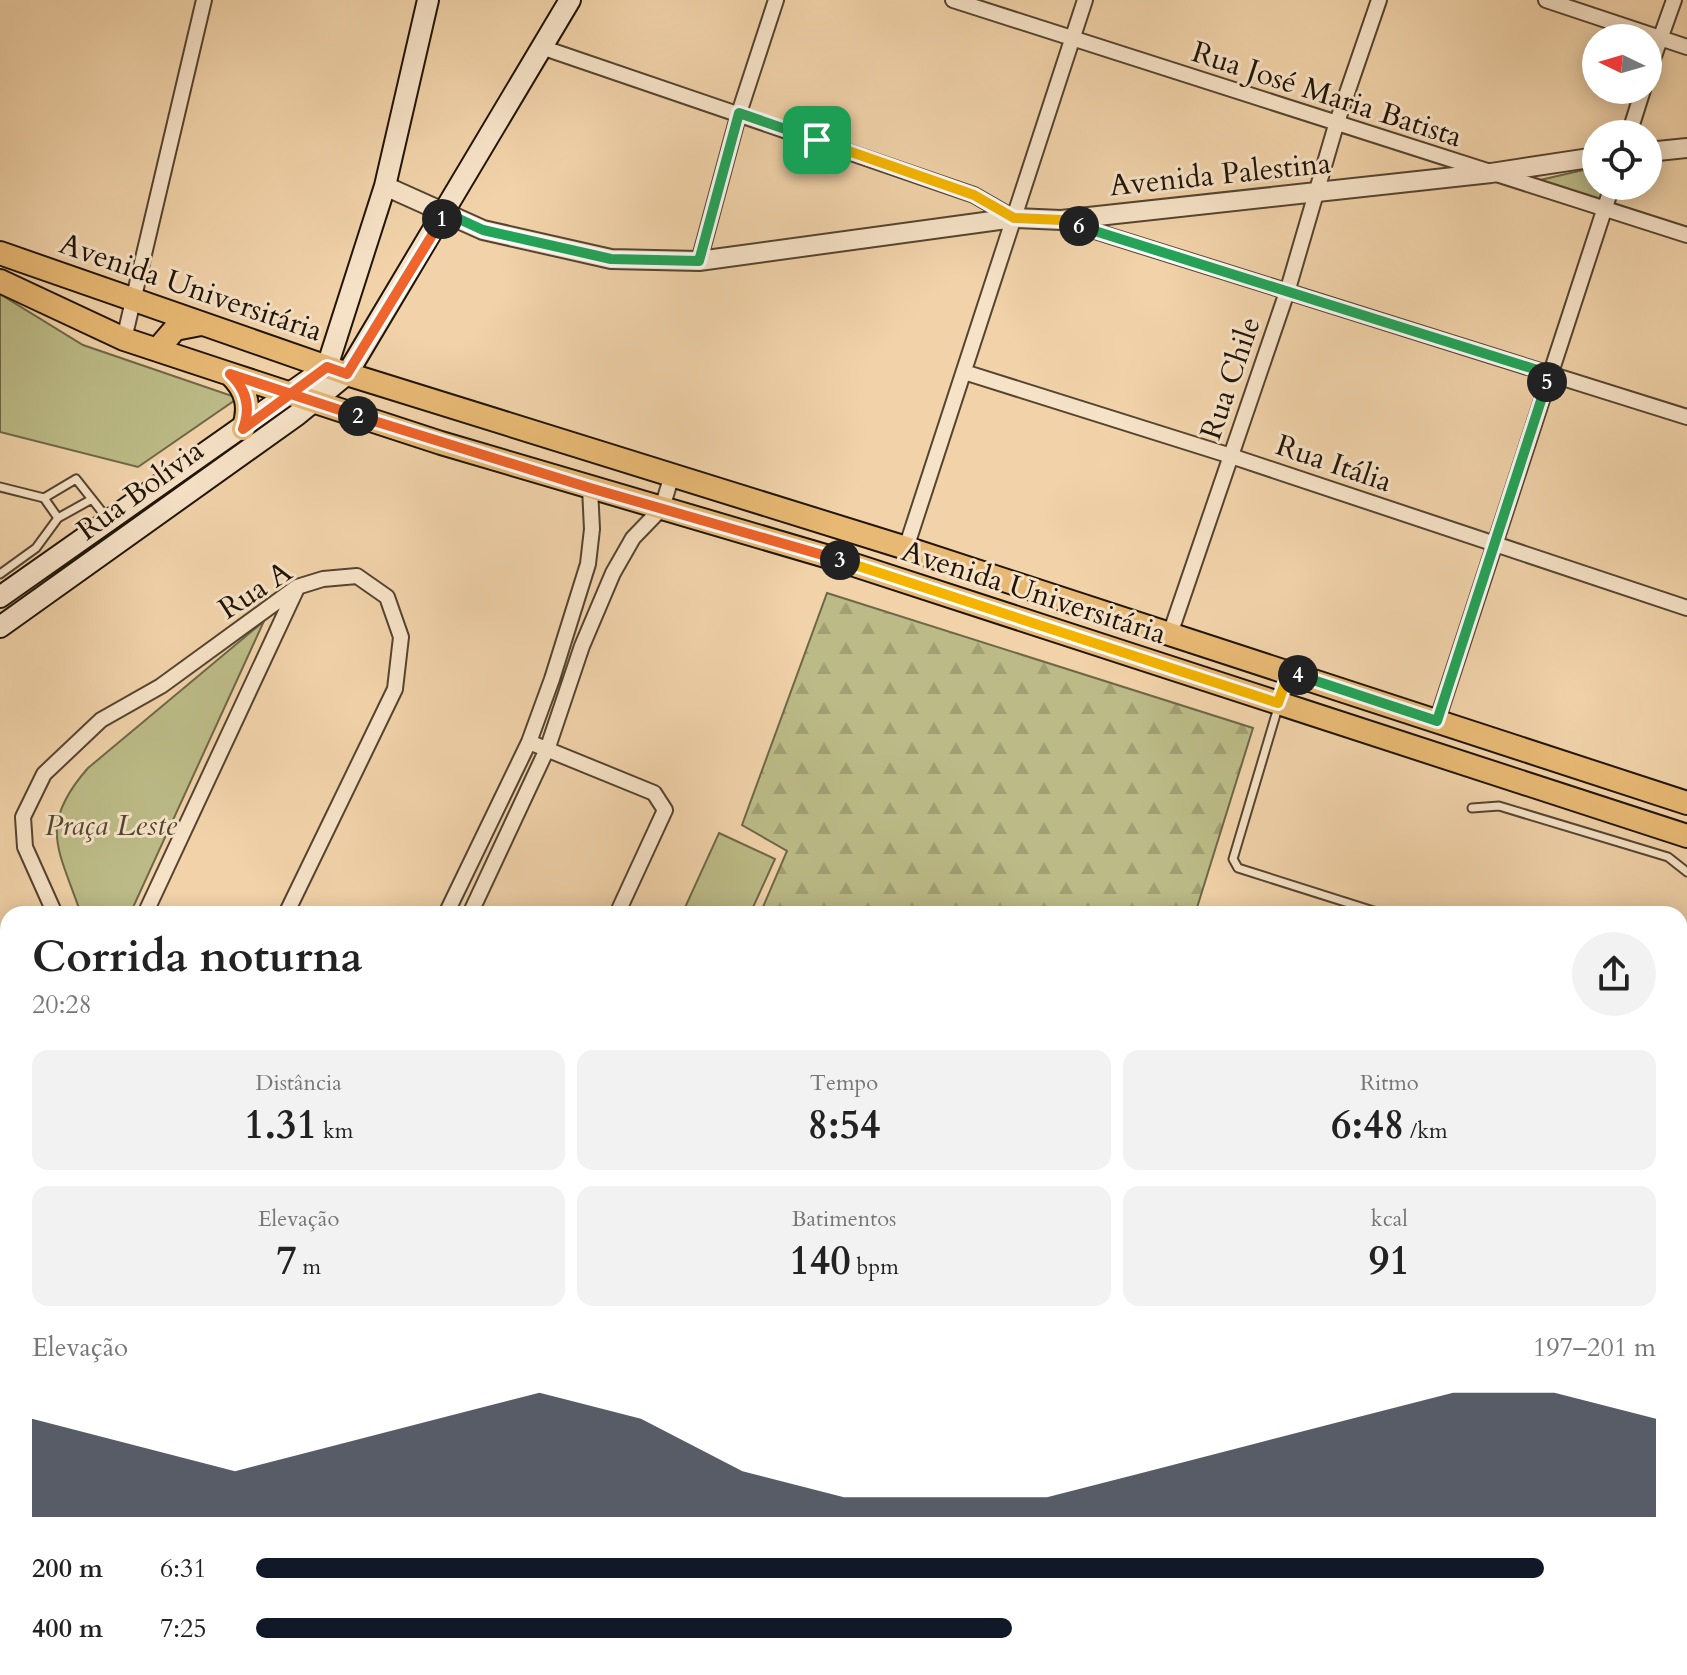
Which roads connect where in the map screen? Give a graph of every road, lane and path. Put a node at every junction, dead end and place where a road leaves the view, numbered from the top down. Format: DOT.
graph roads {
  1 [pos="204,0"];
  2 [pos="428,0"];
  3 [pos="570,0"];
  4 [pos="776,0"];
  5 [pos="953,0"];
  6 [pos="1085,0"];
  7 [pos="1379,0"];
  8 [pos="1546,0"];
  9 [pos="1674,0"];
  10 [pos="1618,24"];
  11 [pos="1662,33"];
  12 [pos="1072,39"];
  13 [pos="1662,39"];
  14 [pos="1687,47"];
  15 [pos="544,48"];
  16 [pos="739,113"];
  17 [pos="1336,125"];
  18 [pos="1687,148"];
  19 [pos="1662,151"];
  20 [pos="1582,159"];
  21 [pos="1491,173"];
  22 [pos="385,186"];
  23 [pos="1318,191"];
  24 [pos="1608,200"];
  25 [pos="1606,206"];
  26 [pos="446,213"];
  27 [pos="1014,218"];
  28 [pos="1061,220"];
  29 [pos="1687,235"];
  30 [pos="0,253"];
  31 [pos="699,261"];
  32 [pos="0,281"];
  33 [pos="1288,289"];
  34 [pos="136,300"];
  35 [pos="202,324"];
  36 [pos="124,339"];
  37 [pos="157,350"];
  38 [pos="337,370"];
  39 [pos="964,372"];
  40 [pos="230,374"];
  41 [pos="1550,374"];
  42 [pos="291,394"];
  43 [pos="314,402"];
  44 [pos="454,406"];
  45 [pos="1687,417"];
  46 [pos="243,429"];
  47 [pos="441,443"];
  48 [pos="1231,456"];
  49 [pos="672,475"];
  50 [pos="0,487"];
  51 [pos="590,488"];
  52 [pos="728,492"];
  53 [pos="44,498"];
  54 [pos="92,499"];
  55 [pos="662,508"];
  56 [pos="58,518"];
  57 [pos="109,520"];
  58 [pos="718,524"];
  59 [pos="1494,545"];
  60 [pos="906,548"];
  61 [pos="588,564"];
  62 [pos="613,573"];
  63 [pos="0,574"];
  64 [pos="297,587"];
  65 [pos="0,597"];
  66 [pos="1687,608"];
  67 [pos="0,627"];
  68 [pos="1170,634"];
  69 [pos="564,638"];
  70 [pos="582,646"];
  71 [pos="1289,672"];
  72 [pos="552,679"];
  73 [pos="568,685"];
  74 [pos="1278,703"];
  75 [pos="1437,721"];
  76 [pos="529,742"];
  77 [pos="548,747"];
  78 [pos="1687,803"];
  79 [pos="1472,808"];
  80 [pos="1687,836"];
  81 [pos="1687,872"];
  82 [pos="51,906"];
  83 [pos="149,906"];
  84 [pos="290,906"];
  85 [pos="450,906"];
  86 [pos="474,906"];
  87 [pos="621,906"];
  88 [pos="1356,906"];
  1 -- 34 [label="street"];
  2 -- 22 [label="main road"];
  3 -- 15 [label="main road"];
  4 -- 16 [label="street"];
  5 -- 12 [label="street, Rua José Maria Batista"];
  6 -- 12 [label="street"];
  7 -- 17 [label="street, Rua Chile"];
  8 -- 10 [label="street"];
  9 -- 11 [label="street"];
  12 -- 17 [label="street, Rua José Maria Batista"];
  12 -- 27 [label="street"];
  13 -- 14 [label="street"];
  15 -- 16 [label="street"];
  15 -- 26 [label="main road"];
  16 -- 27 [label="street"];
  16 -- 31 [label="street"];
  17 -- 21 [label="street, Rua José Maria Batista"];
  17 -- 23 [label="street, Rua Chile"];
  18 -- 19 [label="street"];
  20 -- 21 [label="street, Avenida Palestina"];
  21 -- 23 [label="street, Avenida Palestina"];
  21 -- 25 [label="street, Rua José Maria Batista"];
  22 -- 26 [label="street, Avenida Palestina"];
  22 -- 38 [label="main road"];
  23 -- 28 [label="street, Avenida Palestina"];
  23 -- 33 [label="street, Rua Chile"];
  24 -- 25 [label="street"];
  25 -- 29 [label="street, Rua José Maria Batista"];
  25 -- 41 [label="street"];
  26 -- 31 [label="street, Avenida Palestina"];
  26 -- 38 [label="main road"];
  27 -- 28 [label="street, Avenida Palestina"];
  27 -- 31 [label="street, Avenida Palestina"];
  27 -- 39 [label="street"];
  28 -- 33 [label="street"];
  30 -- 34 [label="main road, Avenida Universitária"];
  32 -- 36 [label="main road, Avenida Universitária"];
  33 -- 41 [label="street"];
  33 -- 48 [label="street, Rua Chile"];
  34 -- 35 [label="main road, Avenida Universitária"];
  34 -- 36 [label="street"];
  35 -- 37 [label="main road"];
  35 -- 38 [label="main road, Avenida Universitária"];
  36 -- 37 [label="main road, Avenida Universitária"];
  37 -- 40 [label="main road, Avenida Universitária"];
  38 -- 42 [label="main road, Rua Bolívia"];
  38 -- 43 [label="main road, Rua Bolívia"];
  38 -- 44 [label="main road, Avenida Universitária"];
  39 -- 48 [label="street, Rua Itália"];
  39 -- 60 [label="street"];
  40 -- 42 [label="main road, Avenida Universitária"];
  40 -- 46 [label="main road"];
  41 -- 45 [label="street"];
  41 -- 59 [label="street"];
  42 -- 43 [label="main road, Avenida Universitária"];
  42 -- 46 [label="main road, Rua Bolívia"];
  43 -- 47 [label="main road, Avenida Universitária"];
  43 -- 67 [label="main road, Rua Bolívia"];
  44 -- 47 [label="main road"];
  44 -- 49 [label="main road, Avenida Universitária"];
  46 -- 57 [label="main road, Rua Bolívia"];
  47 -- 51 [label="main road, Avenida Universitária"];
  48 -- 59 [label="street, Rua Itália"];
  48 -- 68 [label="street, Rua Chile"];
  49 -- 52 [label="main road, Avenida Universitária"];
  49 -- 55 [label="street"];
  50 -- 53 [label="lane"];
  51 -- 55 [label="main road, Avenida Universitária"];
  51 -- 61 [label="street"];
  52 -- 58 [label="main road"];
  52 -- 60 [label="main road, Avenida Universitária"];
  53 -- 54 [label="lane"];
  53 -- 56 [label="lane"];
  54 -- 56 [label="lane"];
  54 -- 57 [label="lane"];
  55 -- 58 [label="main road, Avenida Universitária"];
  55 -- 62 [label="street"];
  56 -- 63 [label="lane"];
  57 -- 65 [label="main road, Rua Bolívia"];
  58 -- 74 [label="main road, Avenida Universitária"];
  59 -- 66 [label="street, Rua Itália"];
  59 -- 75 [label="street"];
  60 -- 68 [label="main road, Avenida Universitária"];
  61 -- 62 [label="street"];
  61 -- 69 [label="street"];
  62 -- 70 [label="street"];
  64 -- 82 [label="street, Rua A"];
  64 -- 83 [label="street"];
  64 -- 84 [label="street, Rua A"];
  68 -- 71 [label="main road, Avenida Universitária"];
  69 -- 70 [label="street"];
  69 -- 72 [label="street"];
  70 -- 73 [label="street"];
  71 -- 74 [label="lane"];
  71 -- 75 [label="main road, Avenida Universitária"];
  72 -- 73 [label="street"];
  72 -- 76 [label="street"];
  73 -- 77 [label="street"];
  74 -- 80 [label="main road, Avenida Universitária"];
  74 -- 88 [label="lane"];
  75 -- 78 [label="main road, Avenida Universitária"];
  76 -- 77 [label="street"];
  76 -- 85 [label="street"];
  77 -- 86 [label="street"];
  77 -- 87 [label="street"];
  79 -- 81 [label="lane"];
}
